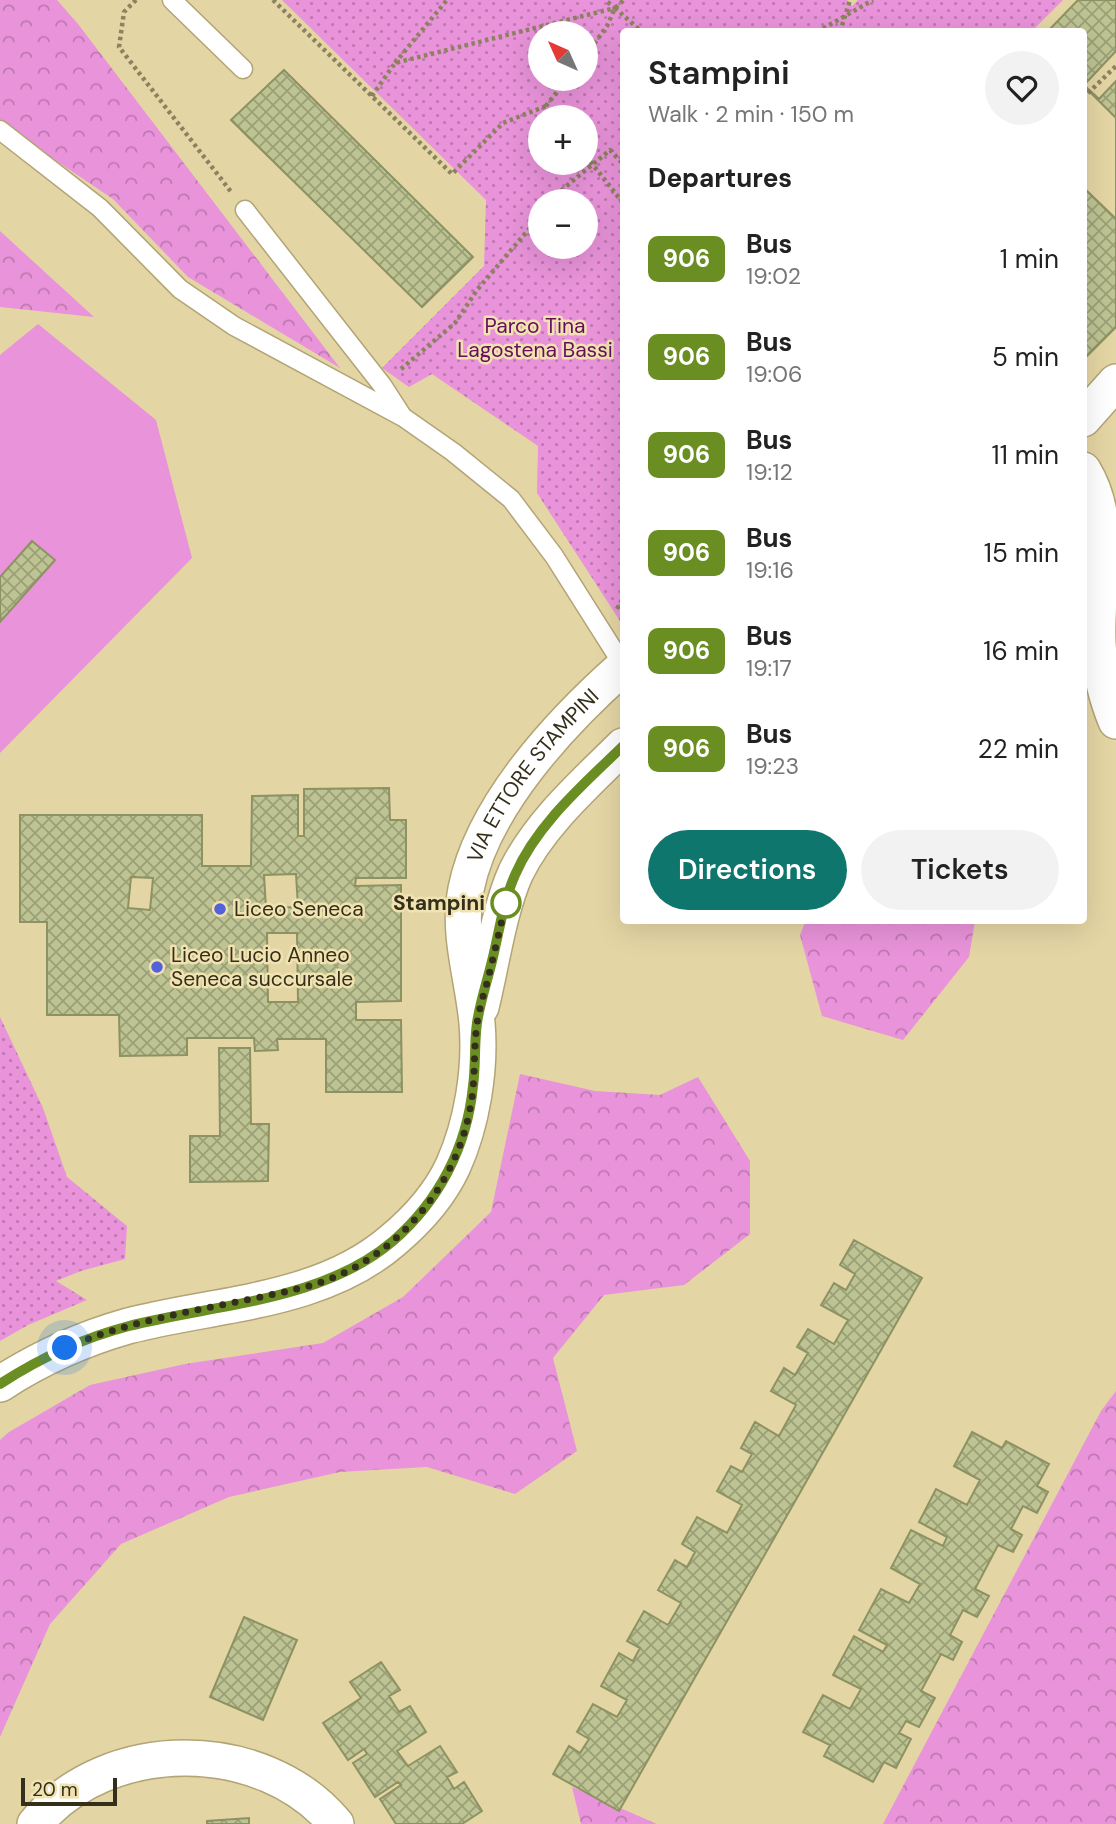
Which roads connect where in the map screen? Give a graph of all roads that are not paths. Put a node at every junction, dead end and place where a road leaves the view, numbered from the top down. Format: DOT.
graph roads {
  1 [pos="172,0"];
  2 [pos="243,69"];
  3 [pos="0,130"];
  4 [pos="245,211"];
  5 [pos="1116,382"];
  6 [pos="1087,415"];
  7 [pos="403,417"];
  8 [pos="1087,477"];
  9 [pos="1110,553"];
  10 [pos="620,661"];
  11 [pos="620,669"];
  12 [pos="1116,721"];
  13 [pos="620,749"];
  14 [pos="477,1024"];
  15 [pos="1,1383"];
  16 [pos="35,1824"];
  17 [pos="336,1824"];
  1 -- 2 [label="lane"];
  3 -- 7 [label="lane"];
  4 -- 7 [label="lane"];
  5 -- 6 [label="street"];
  7 -- 10 [label="lane"];
  8 -- 9 [label="street"];
  9 -- 12 [label="street"];
  11 -- 14 [label="street, VIA ETTORE STAMPINI"];
  13 -- 14 [label="street, VIA ETTORE STAMPINI"];
  14 -- 15 [label="street, VIA ETTORE STAMPINI"];
  16 -- 17 [label="street"];
}
